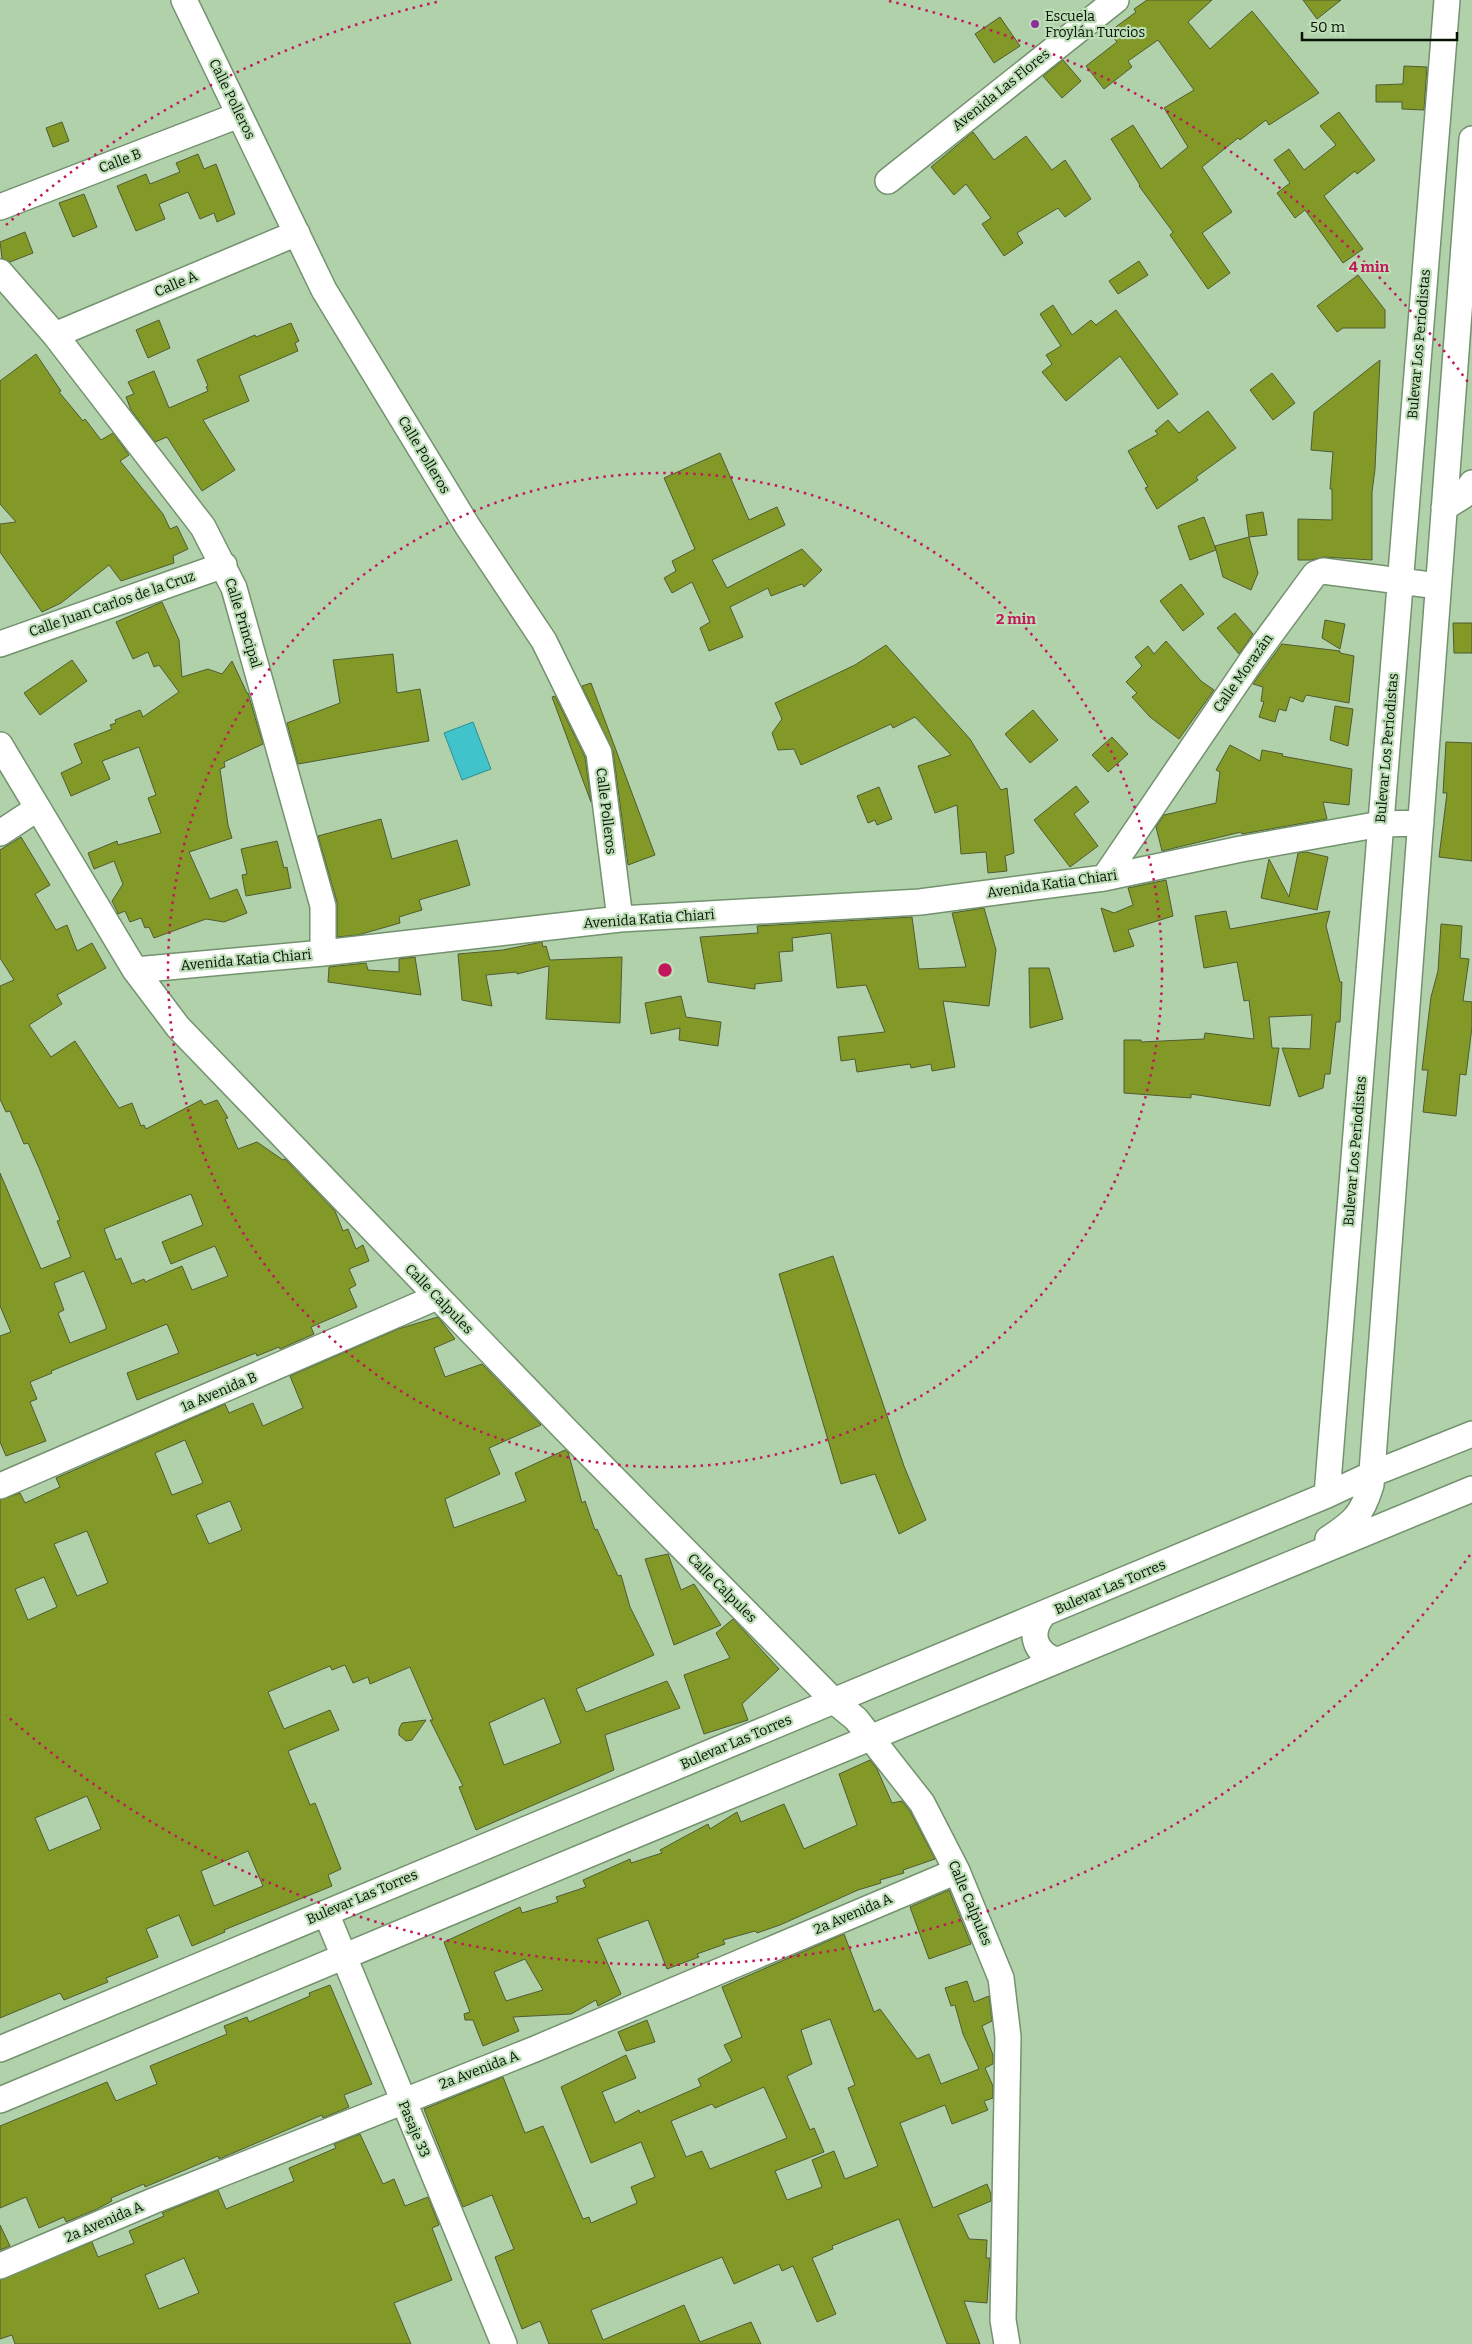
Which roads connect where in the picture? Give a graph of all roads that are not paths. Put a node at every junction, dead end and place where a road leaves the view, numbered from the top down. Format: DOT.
graph roads {
  1 [pos="184,0"];
  2 [pos="1116,0"];
  3 [pos="1447,0"];
  4 [pos="239,115"];
  5 [pos="1472,139"];
  6 [pos="888,180"];
  7 [pos="0,207"];
  8 [pos="297,233"];
  9 [pos="0,272"];
  10 [pos="55,335"];
  11 [pos="1472,483"];
  12 [pos="1444,508"];
  13 [pos="224,565"];
  14 [pos="1400,581"];
  15 [pos="1438,586"];
  16 [pos="0,644"];
  17 [pos="0,745"];
  18 [pos="38,808"];
  19 [pos="1421,823"];
  20 [pos="1381,824"];
  21 [pos="0,833"];
  22 [pos="1104,878"];
  23 [pos="620,919"];
  24 [pos="323,953"];
  25 [pos="135,970"];
  26 [pos="437,1297"];
  27 [pos="1472,1434"];
  28 [pos="1372,1474"];
  29 [pos="0,1486"];
  30 [pos="1472,1489"];
  31 [pos="1327,1495"];
  32 [pos="1273,1572"];
  33 [pos="1043,1615"];
  34 [pos="1056,1660"];
  35 [pos="834,1701"];
  36 [pos="873,1739"];
  37 [pos="958,1871"];
  38 [pos="326,1912"];
  39 [pos="343,1954"];
  40 [pos="0,2049"];
  41 [pos="0,2100"];
  42 [pos="402,2100"];
  43 [pos="0,2266"];
  44 [pos="504,2344"];
  45 [pos="1007,2344"];
  1 -- 4 [label="street, Calle Polleros"];
  2 -- 6 [label="street, Avenida Las Flores"];
  3 -- 14 [label="street, Bulevar Los Periodistas"];
  4 -- 7 [label="street, Calle B"];
  4 -- 8 [label="street, Calle Polleros"];
  5 -- 12 [label="street"];
  8 -- 10 [label="street, Calle A"];
  8 -- 23 [label="street, Calle Polleros"];
  9 -- 10 [label="street, Calle Principal"];
  10 -- 13 [label="street, Calle Principal"];
  11 -- 12 [label="street"];
  12 -- 15 [label="street"];
  13 -- 16 [label="street, Calle Juan Carlos de la Cruz"];
  13 -- 24 [label="street, Calle Principal"];
  14 -- 15 [label="street, Calle Morazán"];
  14 -- 20 [label="street, Bulevar Los Periodistas"];
  14 -- 22 [label="street, Calle Morazán"];
  15 -- 19 [label="street"];
  17 -- 18 [label="street"];
  18 -- 21 [label="street"];
  18 -- 25 [label="street"];
  19 -- 20 [label="street, Avenida Katia Chiari"];
  19 -- 28 [label="street"];
  20 -- 22 [label="street, Avenida Katia Chiari"];
  20 -- 31 [label="street, Bulevar Los Periodistas"];
  22 -- 23 [label="street, Avenida Katia Chiari"];
  23 -- 24 [label="street, Avenida Katia Chiari"];
  24 -- 25 [label="street, Avenida Katia Chiari"];
  25 -- 26 [label="street, Calle Calpules"];
  26 -- 29 [label="street, 1a Avenida B"];
  26 -- 35 [label="street, Calle Calpules"];
  27 -- 28 [label="street, Bulevar Las Torres"];
  28 -- 31 [label="street, Bulevar Las Torres"];
  28 -- 32 [label="street"];
  30 -- 32 [label="street"];
  31 -- 33 [label="street, Bulevar Las Torres"];
  32 -- 34 [label="street"];
  33 -- 34 [label="street"];
  33 -- 35 [label="street, Bulevar Las Torres"];
  34 -- 36 [label="street"];
  35 -- 36 [label="street, Calle Calpules"];
  35 -- 38 [label="street, Bulevar Las Torres"];
  36 -- 37 [label="street, Calle Calpules"];
  36 -- 39 [label="street"];
  37 -- 42 [label="street, 2a Avenida A"];
  37 -- 45 [label="street, Calle Calpules"];
  38 -- 39 [label="street, Pasaje 33"];
  38 -- 40 [label="street, Bulevar Las Torres"];
  39 -- 41 [label="street"];
  39 -- 42 [label="street, Pasaje 33"];
  42 -- 43 [label="street, 2a Avenida A"];
  42 -- 44 [label="street, Pasaje 33"];
}
